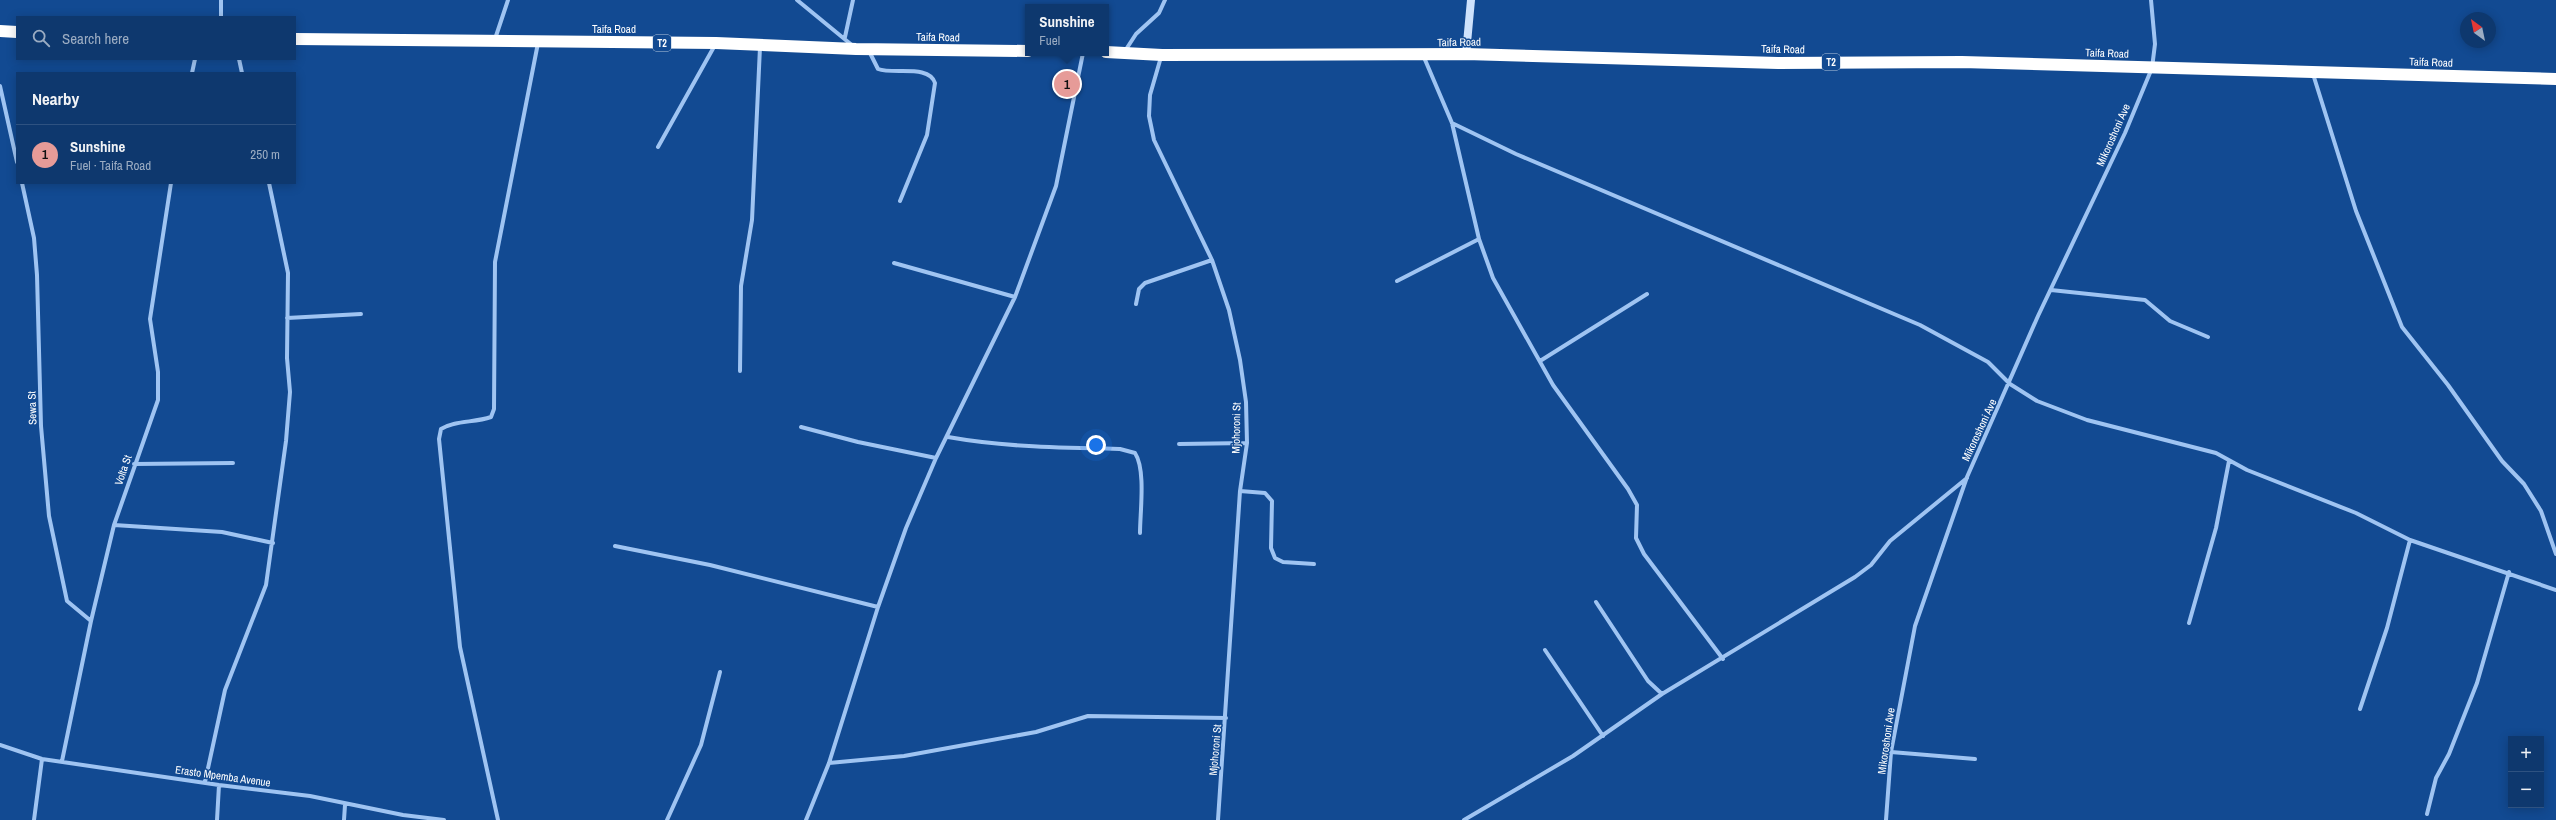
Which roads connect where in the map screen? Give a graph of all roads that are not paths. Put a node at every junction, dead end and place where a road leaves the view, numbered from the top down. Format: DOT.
graph roads {
  1 [pos="220,0"];
  2 [pos="508,0"];
  3 [pos="797,0"];
  4 [pos="853,0"];
  5 [pos="1166,0"];
  6 [pos="1471,0"];
  7 [pos="2152,0"];
  8 [pos="220,16"];
  9 [pos="0,31"];
  10 [pos="16,32"];
  11 [pos="845,37"];
  12 [pos="296,39"];
  13 [pos="494,41"];
  14 [pos="538,42"];
  15 [pos="716,43"];
  16 [pos="760,46"];
  17 [pos="862,49"];
  18 [pos="1025,51"];
  19 [pos="1109,52"];
  20 [pos="1124,53"];
  21 [pos="1466,54"];
  22 [pos="1162,55"];
  23 [pos="1423,55"];
  24 [pos="1082,56"];
  25 [pos="195,60"];
  26 [pos="239,60"];
  27 [pos="2152,68"];
  28 [pos="2312,71"];
  29 [pos="192,72"];
  30 [pos="242,72"];
  31 [pos="2556,79"];
  32 [pos="0,86"];
  33 [pos="1452,122"];
  34 [pos="658,147"];
  35 [pos="16,158"];
  36 [pos="22,184"];
  37 [pos="171,184"];
  38 [pos="269,184"];
  39 [pos="900,201"];
  40 [pos="1479,239"];
  41 [pos="1212,260"];
  42 [pos="894,262"];
  43 [pos="1397,281"];
  44 [pos="2051,290"];
  45 [pos="1647,294"];
  46 [pos="1015,297"];
  47 [pos="1136,304"];
  48 [pos="361,314"];
  49 [pos="287,318"];
  50 [pos="2208,337"];
  51 [pos="1540,360"];
  52 [pos="740,371"];
  53 [pos="2010,384"];
  54 [pos="801,427"];
  55 [pos="948,437"];
  56 [pos="1247,443"];
  57 [pos="1179,444"];
  58 [pos="936,458"];
  59 [pos="2229,461"];
  60 [pos="233,463"];
  61 [pos="134,464"];
  62 [pos="1967,477"];
  63 [pos="1240,491"];
  64 [pos="114,525"];
  65 [pos="1140,533"];
  66 [pos="2410,540"];
  67 [pos="273,543"];
  68 [pos="615,546"];
  69 [pos="2556,554"];
  70 [pos="1314,564"];
  71 [pos="2509,572"];
  72 [pos="2556,590"];
  73 [pos="1596,602"];
  74 [pos="878,607"];
  75 [pos="91,621"];
  76 [pos="2189,623"];
  77 [pos="1545,650"];
  78 [pos="1723,659"];
  79 [pos="720,672"];
  80 [pos="1662,694"];
  81 [pos="2360,709"];
  82 [pos="1226,718"];
  83 [pos="1603,736"];
  84 [pos="0,744"];
  85 [pos="1892,752"];
  86 [pos="42,759"];
  87 [pos="1975,759"];
  88 [pos="62,761"];
  89 [pos="829,763"];
  90 [pos="205,782"];
  91 [pos="219,786"];
  92 [pos="345,805"];
  93 [pos="2427,814"];
  94 [pos="34,820"];
  95 [pos="217,820"];
  96 [pos="344,820"];
  97 [pos="444,820"];
  98 [pos="498,820"];
  99 [pos="667,820"];
  100 [pos="806,820"];
  101 [pos="1218,820"];
  102 [pos="1464,820"];
  103 [pos="1886,820"];
  1 -- 8 [label="street"];
  2 -- 13 [label="street"];
  3 -- 11 [label="street"];
  4 -- 11 [label="street"];
  5 -- 20 [label="street"];
  6 -- 21 [label="street"];
  7 -- 27 [label="street, Mikoroshoni Ave"];
  9 -- 10 [label="highway"];
  11 -- 17 [label="street"];
  12 -- 13 [label="highway, Taifa Road / T2"];
  13 -- 14 [label="highway, Taifa Road / T2"];
  14 -- 15 [label="highway, Taifa Road / T2"];
  14 -- 98 [label="street"];
  15 -- 16 [label="highway, Taifa Road / T2"];
  15 -- 34 [label="street"];
  16 -- 17 [label="highway, Taifa Road / T2"];
  16 -- 52 [label="street"];
  17 -- 18 [label="highway, Taifa Road / T2"];
  17 -- 39 [label="street"];
  19 -- 20 [label="highway, Taifa Road / T2"];
  20 -- 22 [label="highway, Taifa Road / T2"];
  21 -- 23 [label="highway, Taifa Road / T2"];
  21 -- 27 [label="highway, Taifa Road / T2"];
  22 -- 23 [label="highway, Taifa Road / T2"];
  22 -- 41 [label="street, Mjohoroni St"];
  23 -- 33 [label="street"];
  24 -- 46 [label="street"];
  25 -- 29 [label="street"];
  26 -- 30 [label="street"];
  27 -- 28 [label="highway, Taifa Road / T2"];
  27 -- 44 [label="street, Mikoroshoni Ave"];
  28 -- 31 [label="highway, Taifa Road / T2"];
  28 -- 69 [label="street"];
  32 -- 35 [label="street"];
  33 -- 40 [label="street"];
  33 -- 53 [label="street"];
  36 -- 75 [label="street, Sewa St"];
  37 -- 61 [label="street, Volta St"];
  38 -- 49 [label="street"];
  40 -- 43 [label="street"];
  40 -- 51 [label="street"];
  41 -- 47 [label="street"];
  41 -- 56 [label="street, Mjohoroni St"];
  42 -- 46 [label="street"];
  44 -- 50 [label="street"];
  44 -- 53 [label="street, Mikoroshoni Ave"];
  45 -- 51 [label="street"];
  46 -- 55 [label="street"];
  48 -- 49 [label="street"];
  49 -- 67 [label="street"];
  51 -- 78 [label="street"];
  53 -- 59 [label="street"];
  53 -- 62 [label="street, Mikoroshoni Ave"];
  54 -- 58 [label="street"];
  55 -- 58 [label="street"];
  55 -- 65 [label="street"];
  56 -- 57 [label="street"];
  56 -- 63 [label="street, Mjohoroni St"];
  58 -- 74 [label="street"];
  59 -- 66 [label="street"];
  59 -- 76 [label="street"];
  60 -- 61 [label="street"];
  61 -- 64 [label="street, Volta St"];
  62 -- 78 [label="street"];
  62 -- 85 [label="street, Mikoroshoni Ave"];
  63 -- 70 [label="street"];
  63 -- 82 [label="street, Mjohoroni St"];
  64 -- 67 [label="street"];
  64 -- 75 [label="street, Volta St"];
  66 -- 71 [label="street"];
  66 -- 81 [label="street"];
  67 -- 90 [label="street"];
  68 -- 74 [label="street"];
  71 -- 72 [label="street"];
  71 -- 93 [label="street"];
  73 -- 80 [label="street"];
  74 -- 89 [label="street"];
  75 -- 88 [label="street, Volta St"];
  77 -- 83 [label="street"];
  78 -- 80 [label="street"];
  79 -- 99 [label="street"];
  80 -- 83 [label="street"];
  82 -- 89 [label="street"];
  82 -- 101 [label="street, Mjohoroni St"];
  83 -- 102 [label="street"];
  84 -- 86 [label="street, Erasto Mpemba Avenue"];
  85 -- 87 [label="street"];
  85 -- 103 [label="street, Mikoroshoni Ave"];
  86 -- 88 [label="street, Erasto Mpemba Avenue"];
  86 -- 94 [label="street"];
  88 -- 90 [label="street, Erasto Mpemba Avenue"];
  89 -- 100 [label="street"];
  90 -- 91 [label="street, Erasto Mpemba Avenue"];
  91 -- 92 [label="street, Erasto Mpemba Avenue"];
  91 -- 95 [label="street"];
  92 -- 96 [label="street"];
  92 -- 97 [label="street, Erasto Mpemba Avenue"];
}
